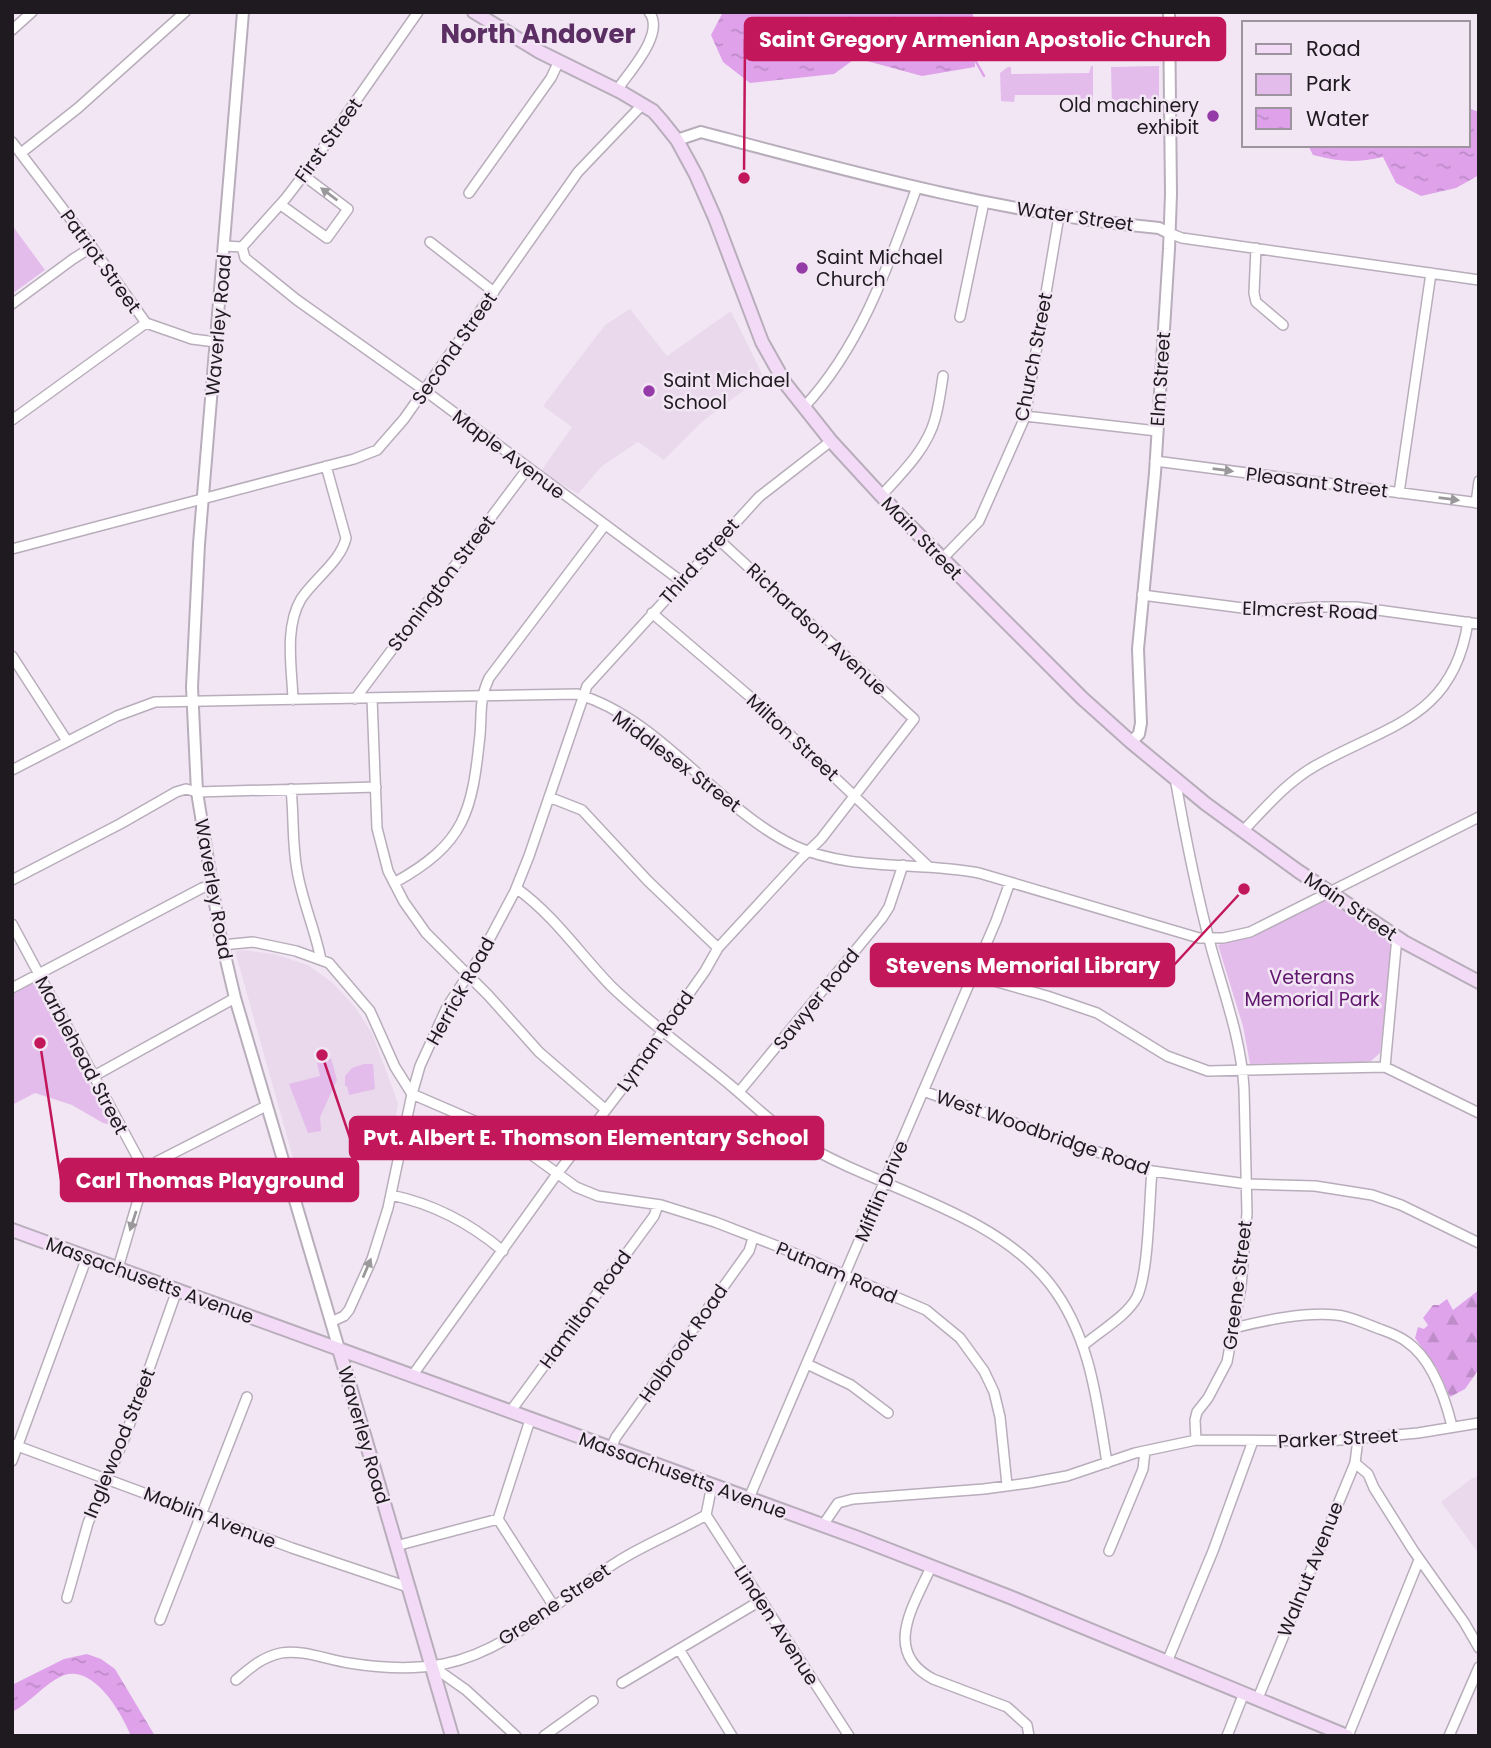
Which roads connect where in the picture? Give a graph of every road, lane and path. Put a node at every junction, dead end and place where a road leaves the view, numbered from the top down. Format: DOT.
graph roads {
  1 [pos="32,12"];
  2 [pos="185,12"];
  3 [pos="243,12"];
  4 [pos="418,12"];
  5 [pos="474,12"];
  6 [pos="649,12"];
  7 [pos="1169,12"];
  8 [pos="12,30"];
  9 [pos="559,61"];
  10 [pos="617,90"];
  11 [pos="642,105"];
  12 [pos="677,140"];
  13 [pos="12,142"];
  14 [pos="21,153"];
  15 [pos="303,175"];
  16 [pos="916,187"];
  17 [pos="469,193"];
  18 [pos="984,202"];
  19 [pos="281,205"];
  20 [pos="1059,216"];
  21 [pos="1169,233"];
  22 [pos="430,242"];
  23 [pos="225,246"];
  24 [pos="92,247"];
  25 [pos="242,247"];
  26 [pos="1256,248"];
  27 [pos="1431,273"];
  28 [pos="1479,280"];
  29 [pos="494,292"];
  30 [pos="12,303"];
  31 [pos="960,317"];
  32 [pos="146,323"];
  33 [pos="1283,325"];
  34 [pos="216,342"];
  35 [pos="943,376"];
  36 [pos="424,390"];
  37 [pos="804,407"];
  38 [pos="1025,416"];
  39 [pos="12,420"];
  40 [pos="1157,431"];
  41 [pos="831,441"];
  42 [pos="1155,461"];
  43 [pos="326,466"];
  44 [pos="528,468"];
  45 [pos="1479,481"];
  46 [pos="1399,493"];
  47 [pos="881,496"];
  48 [pos="204,499"];
  49 [pos="1478,503"];
  50 [pos="605,525"];
  51 [pos="719,540"];
  52 [pos="12,549"];
  53 [pos="942,559"];
  54 [pos="681,581"];
  55 [pos="1142,595"];
  56 [pos="652,612"];
  57 [pos="1468,622"];
  58 [pos="1479,624"];
  59 [pos="12,656"];
  60 [pos="481,696"];
  61 [pos="583,696"];
  62 [pos="372,698"];
  63 [pos="355,699"];
  64 [pos="293,700"];
  65 [pos="192,702"];
  66 [pos="914,719"];
  67 [pos="67,741"];
  68 [pos="1131,742"];
  69 [pos="12,770"];
  70 [pos="1175,778"];
  71 [pos="376,787"];
  72 [pos="291,789"];
  73 [pos="197,792"];
  74 [pos="855,795"];
  75 [pos="549,797"];
  76 [pos="1479,817"];
  77 [pos="1243,831"];
  78 [pos="809,851"];
  79 [pos="903,864"];
  80 [pos="929,867"];
  81 [pos="12,880"];
  82 [pos="1010,882"];
  83 [pos="394,883"];
  84 [pos="211,885"];
  85 [pos="516,888"];
  86 [pos="1329,891"];
  87 [pos="12,924"];
  88 [pos="1397,937"];
  89 [pos="1209,939"];
  90 [pos="222,944"];
  91 [pos="718,948"];
  92 [pos="321,960"];
  93 [pos="38,974"];
  94 [pos="467,975"];
  95 [pos="973,975"];
  96 [pos="1479,982"];
  97 [pos="12,988"];
  98 [pos="235,998"];
  99 [pos="662,1031"];
  100 [pos="1385,1067"];
  101 [pos="1243,1070"];
  102 [pos="94,1076"];
  103 [pos="923,1091"];
  104 [pos="739,1092"];
  105 [pos="412,1094"];
  106 [pos="266,1106"];
  107 [pos="606,1110"];
  108 [pos="1479,1113"];
  109 [pos="1152,1171"];
  110 [pos="146,1173"];
  111 [pos="557,1174"];
  112 [pos="885,1182"];
  113 [pos="1247,1184"];
  114 [pos="391,1195"];
  115 [pos="658,1205"];
  116 [pos="12,1230"];
  117 [pos="753,1238"];
  118 [pos="1479,1243"];
  119 [pos="503,1251"];
  120 [pos="87,1257"];
  121 [pos="118,1268"];
  122 [pos="845,1276"];
  123 [pos="177,1290"];
  124 [pos="331,1322"];
  125 [pos="1234,1328"];
  126 [pos="1084,1345"];
  127 [pos="339,1349"];
  128 [pos="807,1364"];
  129 [pos="412,1376"];
  130 [pos="247,1397"];
  131 [pos="510,1412"];
  132 [pos="888,1412"];
  133 [pos="530,1420"];
  134 [pos="1479,1423"];
  135 [pos="1452,1426"];
  136 [pos="1358,1439"];
  137 [pos="1196,1440"];
  138 [pos="1253,1441"];
  139 [pos="15,1445"];
  140 [pos="611,1448"];
  141 [pos="1146,1451"];
  142 [pos="12,1461"];
  143 [pos="1107,1463"];
  144 [pos="1354,1463"];
  145 [pos="107,1479"];
  146 [pos="712,1485"];
  147 [pos="1007,1485"];
  148 [pos="749,1498"];
  149 [pos="201,1513"];
  150 [pos="706,1515"];
  151 [pos="498,1519"];
  152 [pos="823,1525"];
  153 [pos="396,1546"];
  154 [pos="1109,1551"];
  155 [pos="1419,1560"];
  156 [pos="931,1567"];
  157 [pos="408,1587"];
  158 [pos="66,1598"];
  159 [pos="760,1601"];
  160 [pos="555,1608"];
  161 [pos="160,1620"];
  162 [pos="1479,1648"];
  163 [pos="679,1649"];
  164 [pos="1167,1662"];
  165 [pos="432,1666"];
  166 [pos="1479,1667"];
  167 [pos="236,1680"];
  168 [pos="622,1683"];
  169 [pos="1244,1693"];
  170 [pos="1258,1698"];
  171 [pos="593,1701"];
  172 [pos="453,1736"];
  173 [pos="516,1736"];
  174 [pos="544,1736"];
  175 [pos="732,1736"];
  176 [pos="849,1736"];
  177 [pos="1029,1736"];
  178 [pos="1227,1736"];
  179 [pos="1348,1736"];
  180 [pos="1449,1736"];
  1 -- 8 [label="street"];
  2 -- 14 [label="street"];
  3 -- 23 [label="street, Waverley Road"];
  4 -- 15 [label="street, First Street"];
  5 -- 9 [label="main road, Main Street"];
  6 -- 10 [label="street"];
  7 -- 21 [label="street, Elm Street"];
  9 -- 10 [label="main road, Main Street"];
  9 -- 17 [label="street"];
  10 -- 11 [label="main road, Main Street"];
  11 -- 12 [label="main road, Main Street"];
  11 -- 29 [label="street, Second Street"];
  12 -- 16 [label="street, Water Street"];
  12 -- 37 [label="main road, Main Street"];
  13 -- 14 [label="street, Patriot Street"];
  14 -- 24 [label="street, Patriot Street"];
  15 -- 19 [label="street, First Street"];
  19 -- 15 [label="street, one-way"];
  16 -- 18 [label="street, Water Street"];
  16 -- 37 [label="street"];
  18 -- 20 [label="street, Water Street"];
  18 -- 31 [label="street"];
  19 -- 25 [label="street, First Street"];
  20 -- 21 [label="street, Water Street"];
  20 -- 38 [label="street, Church Street"];
  21 -- 26 [label="street, Water Street"];
  21 -- 40 [label="street, Elm Street"];
  22 -- 29 [label="street"];
  23 -- 25 [label="street"];
  23 -- 34 [label="street, Waverley Road"];
  24 -- 30 [label="street"];
  24 -- 32 [label="street, Patriot Street"];
  25 -- 36 [label="street, Maple Avenue"];
  26 -- 27 [label="street, Water Street"];
  26 -- 33 [label="street"];
  27 -- 28 [label="street, Water Street"];
  27 -- 46 [label="street"];
  29 -- 36 [label="street, Second Street"];
  32 -- 34 [label="street, Patriot Street"];
  32 -- 39 [label="street"];
  34 -- 48 [label="street, Waverley Road"];
  35 -- 47 [label="street"];
  36 -- 43 [label="street, Second Street"];
  36 -- 44 [label="street, Maple Avenue"];
  37 -- 41 [label="main road, Main Street"];
  38 -- 40 [label="street"];
  38 -- 53 [label="street, Church Street"];
  40 -- 42 [label="street, Elm Street"];
  41 -- 47 [label="main road, Main Street"];
  41 -- 51 [label="street, Third Street"];
  42 -- 46 [label="street, Pleasant Street, one-way"];
  42 -- 55 [label="street, Elm Street"];
  43 -- 48 [label="street, Second Street"];
  43 -- 64 [label="street"];
  44 -- 50 [label="street, Maple Avenue"];
  44 -- 63 [label="street, Stonington Street"];
  45 -- 49 [label="street"];
  46 -- 49 [label="street, Pleasant Street, one-way"];
  47 -- 53 [label="main road, Main Street"];
  48 -- 52 [label="street, Second Street"];
  48 -- 65 [label="street, Waverley Road"];
  50 -- 54 [label="street, Maple Avenue"];
  50 -- 60 [label="street"];
  51 -- 54 [label="street, Third Street"];
  51 -- 66 [label="street, Richardson Avenue"];
  53 -- 68 [label="main road, Main Street"];
  54 -- 56 [label="street, Third Street"];
  55 -- 57 [label="street, Elmcrest Road"];
  55 -- 68 [label="street, Elm Street"];
  56 -- 61 [label="street, Third Street"];
  56 -- 74 [label="street, Milton Street"];
  57 -- 58 [label="street, Elmcrest Road"];
  57 -- 77 [label="street"];
  59 -- 67 [label="street"];
  60 -- 61 [label="street, Middlesex Street"];
  60 -- 62 [label="street, Middlesex Street"];
  60 -- 83 [label="street"];
  61 -- 75 [label="street, Herrick Road"];
  61 -- 78 [label="street, Middlesex Street"];
  62 -- 63 [label="street, Middlesex Street"];
  62 -- 71 [label="street"];
  63 -- 64 [label="street, Middlesex Street"];
  64 -- 65 [label="street, Middlesex Street"];
  65 -- 67 [label="street, Middlesex Street"];
  65 -- 73 [label="street, Waverley Road"];
  66 -- 74 [label="street, Lyman Road"];
  67 -- 69 [label="street, Middlesex Street"];
  68 -- 70 [label="main road, Main Street"];
  70 -- 77 [label="main road, Main Street"];
  70 -- 89 [label="street, Greene Street"];
  71 -- 72 [label="street"];
  71 -- 83 [label="street"];
  72 -- 73 [label="street"];
  72 -- 92 [label="street"];
  73 -- 81 [label="street"];
  73 -- 84 [label="street, Waverley Road"];
  74 -- 78 [label="street, Lyman Road"];
  74 -- 80 [label="street, Milton Street"];
  75 -- 85 [label="street, Herrick Road"];
  75 -- 91 [label="street"];
  76 -- 86 [label="street, Middlesex Street"];
  77 -- 86 [label="main road, Main Street"];
  78 -- 79 [label="street, Middlesex Street"];
  78 -- 91 [label="street, Lyman Road"];
  79 -- 80 [label="street, Middlesex Street"];
  79 -- 104 [label="street, Sawyer Road"];
  80 -- 82 [label="street, Middlesex Street"];
  82 -- 89 [label="street, Middlesex Street"];
  82 -- 95 [label="street, Mifflin Drive"];
  83 -- 94 [label="street"];
  84 -- 90 [label="street, Waverley Road"];
  84 -- 93 [label="street"];
  85 -- 94 [label="street, Herrick Road"];
  85 -- 99 [label="street"];
  86 -- 88 [label="main road, Main Street"];
  86 -- 89 [label="street, Middlesex Street"];
  87 -- 93 [label="street, Marblehead Street"];
  88 -- 96 [label="main road, Main Street"];
  88 -- 100 [label="street"];
  89 -- 101 [label="street, Greene Street"];
  90 -- 92 [label="street"];
  90 -- 98 [label="street, Waverley Road"];
  91 -- 99 [label="street, Lyman Road"];
  92 -- 105 [label="street"];
  93 -- 97 [label="street"];
  93 -- 102 [label="street, Marblehead Street"];
  94 -- 105 [label="street, Herrick Road"];
  94 -- 107 [label="street"];
  95 -- 101 [label="street"];
  95 -- 103 [label="street, Mifflin Drive"];
  98 -- 102 [label="street"];
  98 -- 106 [label="street, Waverley Road"];
  99 -- 104 [label="street"];
  99 -- 107 [label="street, Lyman Road"];
  100 -- 101 [label="street"];
  100 -- 108 [label="street"];
  101 -- 113 [label="street, Greene Street"];
  102 -- 110 [label="street, Marblehead Street"];
  103 -- 109 [label="street, West Woodbridge Road"];
  103 -- 112 [label="street, Mifflin Drive"];
  104 -- 112 [label="street"];
  105 -- 111 [label="street, Putnam Road"];
  105 -- 114 [label="street, Herrick Road"];
  106 -- 110 [label="street"];
  106 -- 124 [label="street, Waverley Road"];
  107 -- 111 [label="street, Lyman Road"];
  109 -- 113 [label="street, West Woodbridge Road"];
  109 -- 126 [label="street"];
  110 -- 121 [label="street, one-way"];
  111 -- 115 [label="street, Putnam Road"];
  111 -- 119 [label="street, Lyman Road"];
  112 -- 122 [label="street, Mifflin Drive"];
  112 -- 126 [label="street"];
  113 -- 118 [label="street, West Woodbridge Road"];
  113 -- 125 [label="street, Greene Street"];
  114 -- 119 [label="street"];
  124 -- 114 [label="street, Herrick Road, one-way"];
  115 -- 117 [label="street, Putnam Road"];
  115 -- 131 [label="street, Hamilton Road"];
  116 -- 120 [label="main road, Massachusetts Avenue"];
  117 -- 122 [label="street, Putnam Road"];
  117 -- 140 [label="street, Holbrook Road"];
  119 -- 129 [label="street, Lyman Road"];
  120 -- 121 [label="main road, Massachusetts Avenue"];
  120 -- 139 [label="street"];
  121 -- 123 [label="main road, Massachusetts Avenue"];
  122 -- 128 [label="street, Mifflin Drive"];
  122 -- 147 [label="street, Putnam Road"];
  123 -- 127 [label="main road, Massachusetts Avenue"];
  123 -- 145 [label="street, Inglewood Street"];
  124 -- 127 [label="street, Waverley Road"];
  125 -- 135 [label="street"];
  125 -- 137 [label="street, Greene Street"];
  126 -- 143 [label="street"];
  127 -- 129 [label="main road, Massachusetts Avenue"];
  127 -- 153 [label="main road, Waverley Road"];
  128 -- 132 [label="street"];
  128 -- 148 [label="street, Mifflin Drive"];
  129 -- 131 [label="main road, Massachusetts Avenue"];
  130 -- 149 [label="street"];
  131 -- 133 [label="main road, Massachusetts Avenue"];
  133 -- 140 [label="main road, Massachusetts Avenue"];
  133 -- 151 [label="street"];
  134 -- 135 [label="street, Parker Street"];
  135 -- 136 [label="street, Parker Street"];
  136 -- 138 [label="street, Parker Street"];
  136 -- 144 [label="street, Walnut Avenue"];
  137 -- 138 [label="street, Parker Street"];
  137 -- 141 [label="street"];
  138 -- 164 [label="street"];
  139 -- 142 [label="street"];
  139 -- 145 [label="street, Mablin Avenue"];
  140 -- 146 [label="main road, Massachusetts Avenue"];
  141 -- 143 [label="street"];
  141 -- 154 [label="street"];
  143 -- 147 [label="street"];
  144 -- 155 [label="street"];
  144 -- 170 [label="street, Walnut Avenue"];
  145 -- 149 [label="street, Mablin Avenue"];
  145 -- 158 [label="street, Inglewood Street"];
  146 -- 148 [label="main road, Massachusetts Avenue"];
  146 -- 150 [label="street"];
  147 -- 152 [label="street"];
  148 -- 152 [label="main road, Massachusetts Avenue"];
  149 -- 157 [label="street, Mablin Avenue"];
  149 -- 161 [label="street"];
  150 -- 159 [label="street, Linden Avenue"];
  150 -- 160 [label="street, Greene Street"];
  151 -- 153 [label="street"];
  151 -- 160 [label="street"];
  152 -- 156 [label="main road, Massachusetts Avenue"];
  153 -- 157 [label="main road, Waverley Road"];
  155 -- 162 [label="street"];
  155 -- 179 [label="street"];
  156 -- 164 [label="main road, Massachusetts Avenue"];
  156 -- 177 [label="street"];
  157 -- 165 [label="main road, Waverley Road"];
  159 -- 163 [label="street"];
  159 -- 176 [label="street, Linden Avenue"];
  160 -- 165 [label="street, Greene Street"];
  163 -- 168 [label="street"];
  163 -- 175 [label="street"];
  164 -- 169 [label="main road, Massachusetts Avenue"];
  165 -- 167 [label="street, Greene Street"];
  165 -- 172 [label="main road, Waverley Road"];
  165 -- 173 [label="street"];
  166 -- 180 [label="street"];
  169 -- 170 [label="main road, Massachusetts Avenue"];
  169 -- 178 [label="street"];
  170 -- 179 [label="main road, Massachusetts Avenue"];
  171 -- 174 [label="street"];
}
